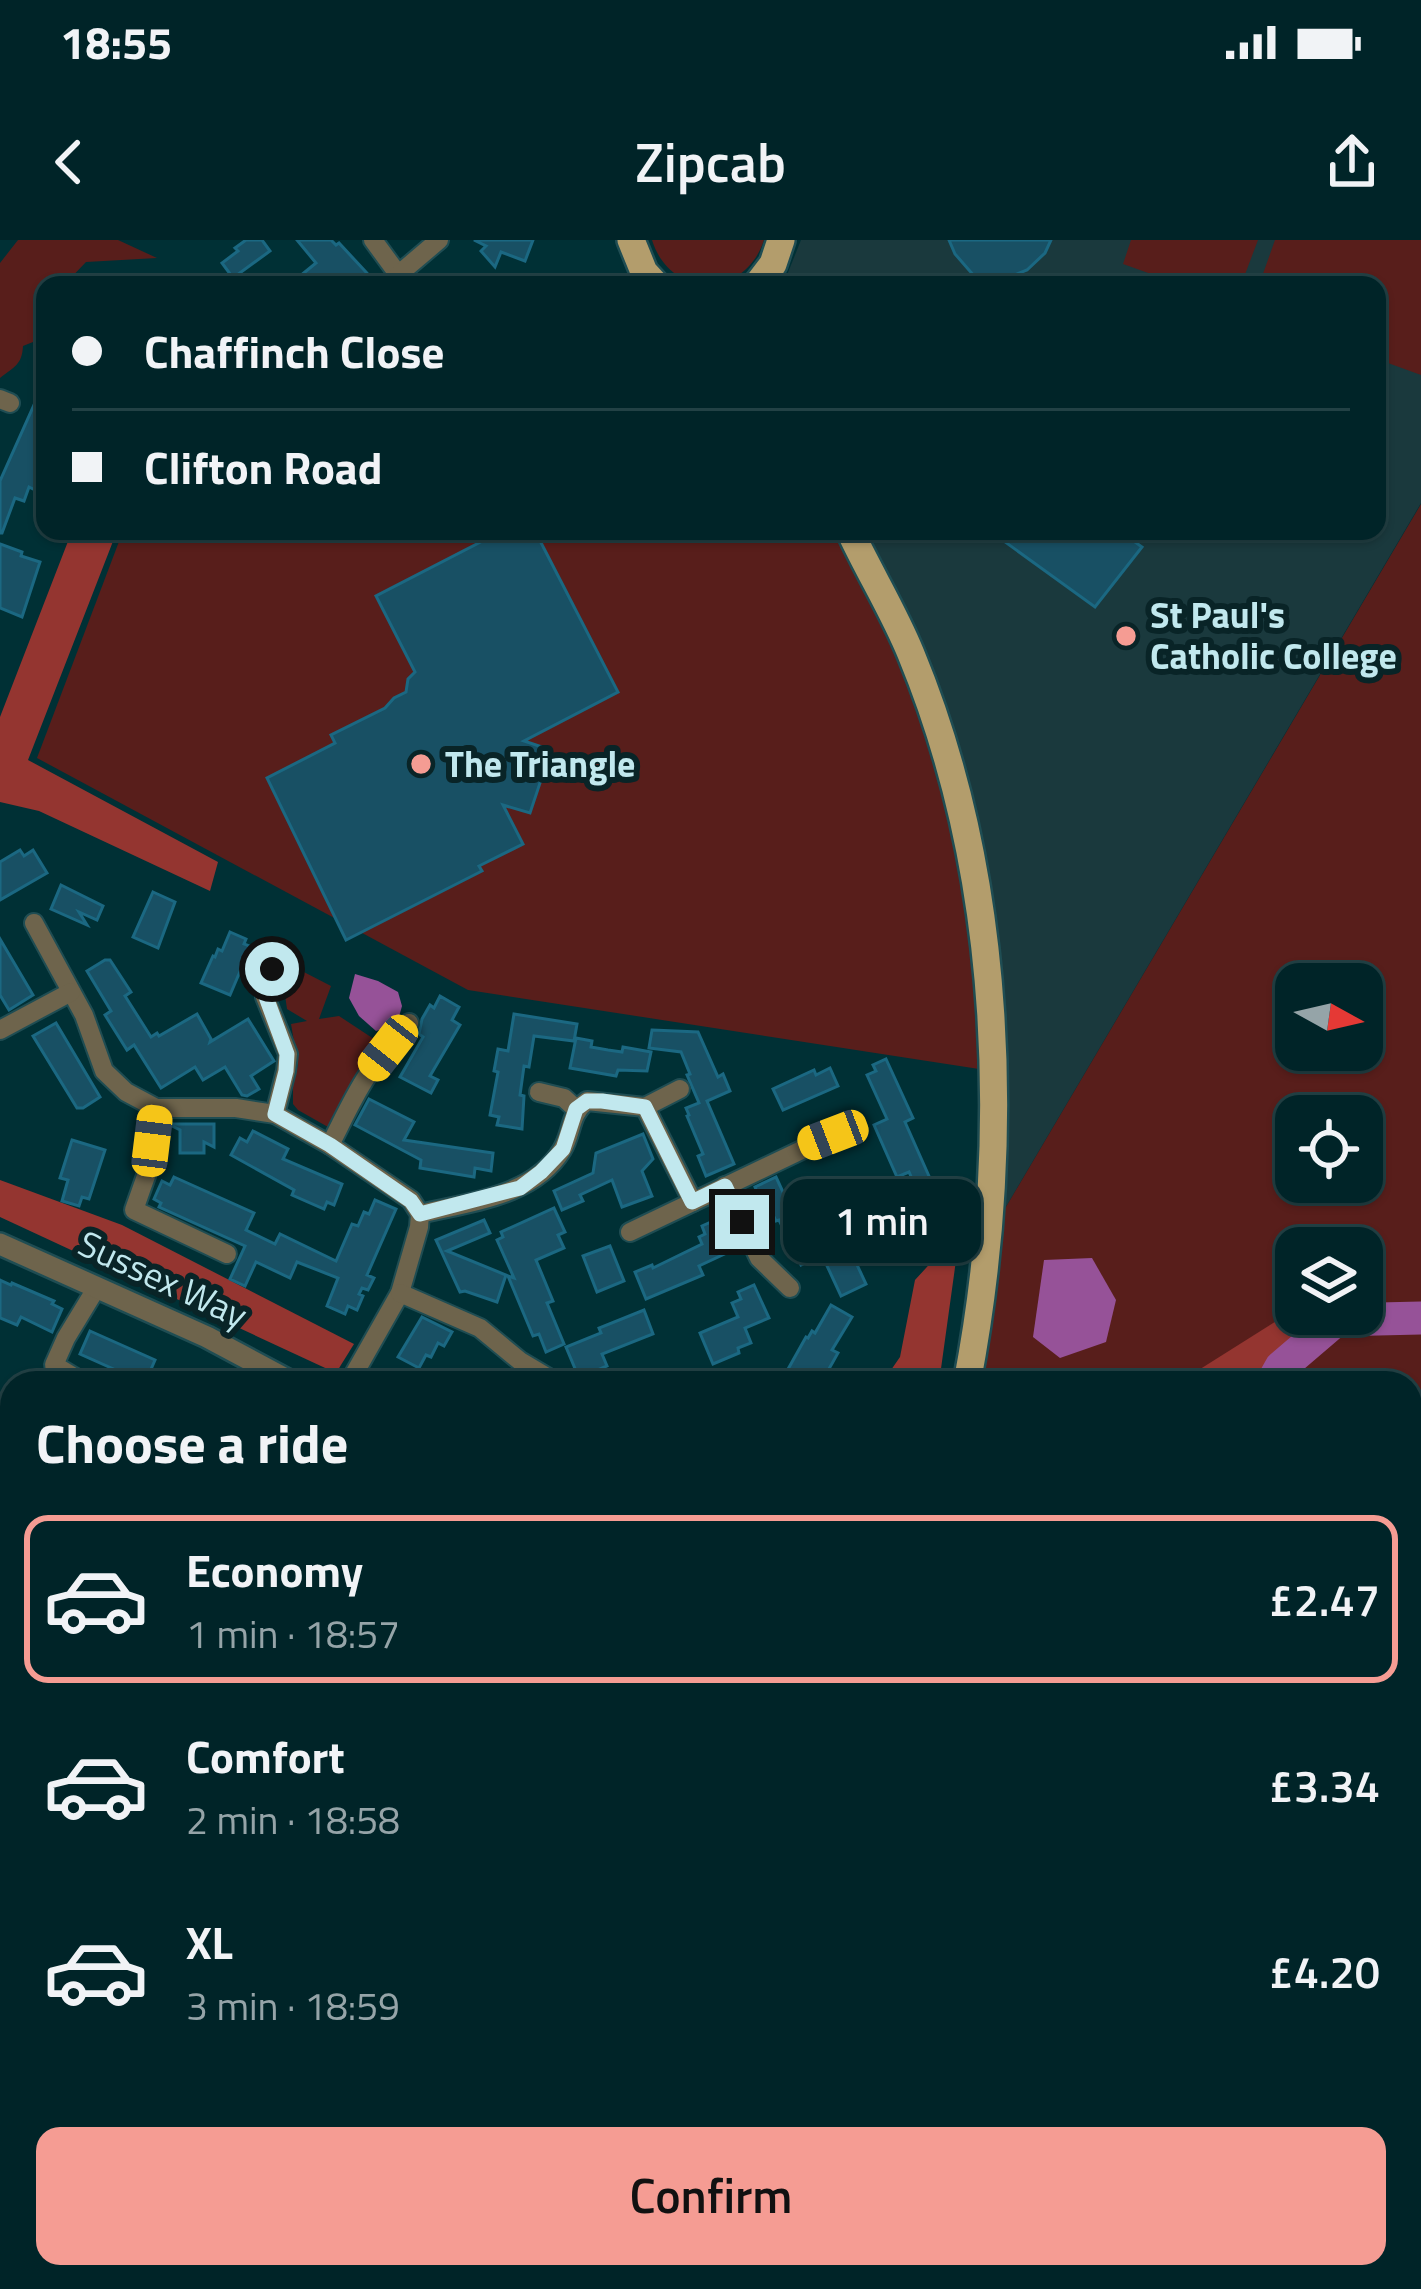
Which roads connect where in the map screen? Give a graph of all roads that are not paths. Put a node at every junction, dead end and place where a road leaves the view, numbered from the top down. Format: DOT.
graph roads {
  1 [pos="373,240"];
  2 [pos="439,240"];
  3 [pos="781,240"];
  4 [pos="400,276"];
  5 [pos="407,276"];
  6 [pos="764,276"];
  7 [pos="854,540"];
  8 [pos="34,923"];
  9 [pos="272,969"];
  10 [pos="71,992"];
  11 [pos="409,1023"];
  12 [pos="0,1030"];
  13 [pos="680,1089"];
  14 [pos="539,1092"];
  15 [pos="645,1107"];
  16 [pos="156,1108"];
  17 [pos="576,1109"];
  18 [pos="275,1114"];
  19 [pos="833,1135"];
  20 [pos="330,1145"];
  21 [pos="725,1186"];
  22 [pos="692,1202"];
  23 [pos="420,1214"];
  24 [pos="630,1232"];
  25 [pos="0,1244"];
  26 [pos="226,1255"];
  27 [pos="98,1287"];
  28 [pos="790,1288"];
  29 [pos="400,1293"];
  30 [pos="64,1371"];
  31 [pos="271,1371"];
  32 [pos="356,1371"];
  33 [pos="536,1371"];
  34 [pos="969,1371"];
  1 -- 4 [label="street"];
  2 -- 5 [label="street"];
  3 -- 6 [label="main road"];
  7 -- 34 [label="main road"];
  8 -- 10 [label="street"];
  9 -- 18 [label="street"];
  10 -- 12 [label="street"];
  10 -- 16 [label="street"];
  11 -- 20 [label="street"];
  13 -- 15 [label="street"];
  14 -- 17 [label="street"];
  15 -- 17 [label="street"];
  15 -- 22 [label="street"];
  16 -- 18 [label="street"];
  16 -- 26 [label="street"];
  17 -- 23 [label="street"];
  18 -- 20 [label="street"];
  19 -- 21 [label="street"];
  20 -- 23 [label="street"];
  21 -- 22 [label="street"];
  21 -- 28 [label="street"];
  22 -- 24 [label="street"];
  23 -- 29 [label="street"];
  25 -- 27 [label="street, Sussex Way"];
  27 -- 30 [label="street"];
  27 -- 31 [label="street, Sussex Way"];
  29 -- 32 [label="street"];
  29 -- 33 [label="street"];
}
